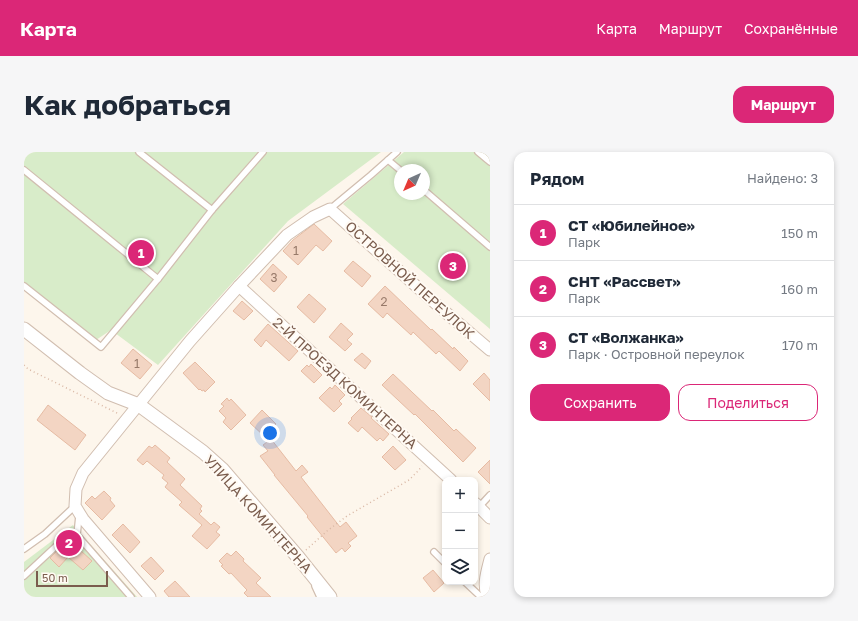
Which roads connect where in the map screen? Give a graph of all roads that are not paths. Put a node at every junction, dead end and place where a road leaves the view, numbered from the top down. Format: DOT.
graph roads {
  1 [pos="139,152"];
  2 [pos="262,152"];
  3 [pos="397,152"];
  4 [pos="478,152"];
  5 [pos="388,160"];
  6 [pos="490,162"];
  7 [pos="394,165"];
  8 [pos="24,170"];
  9 [pos="430,195"];
  10 [pos="330,209"];
  11 [pos="212,210"];
  12 [pos="490,247"];
  13 [pos="158,279"];
  14 [pos="24,286"];
  15 [pos="239,286"];
  16 [pos="24,329"];
  17 [pos="490,350"];
  18 [pos="138,405"];
  19 [pos="448,477"];
  20 [pos="490,495"];
  21 [pos="478,504"];
  22 [pos="478,506"];
  23 [pos="478,506"];
  24 [pos="77,510"];
  25 [pos="490,518"];
  26 [pos="490,523"];
  27 [pos="77,535"];
  28 [pos="24,550"];
  29 [pos="434,552"];
  30 [pos="490,559"];
  31 [pos="442,560"];
  32 [pos="309,571"];
  33 [pos="24,576"];
  34 [pos="468,585"];
  35 [pos="131,597"];
  36 [pos="150,597"];
  37 [pos="320,597"];
  38 [pos="330,597"];
  39 [pos="481,597"];
  40 [pos="488,597"];
  1 -- 11 [label="lane"];
  2 -- 11 [label="lane"];
  3 -- 5 [label="lane"];
  4 -- 6 [label="lane"];
  5 -- 7 [label="lane"];
  5 -- 10 [label="lane"];
  8 -- 13 [label="lane"];
  9 -- 12 [label="lane"];
  10 -- 15 [label="street"];
  10 -- 17 [label="street, ОСТРОВНОЙ ПЕРЕУЛОК"];
  11 -- 13 [label="lane"];
  13 -- 14 [label="lane"];
  15 -- 18 [label="street"];
  15 -- 19 [label="street, 2-Й ПРОЕЗД КОМИНТЕРНА"];
  16 -- 18 [label="street, УЛИЦА КОМИНТЕРНА"];
  18 -- 24 [label="street"];
  18 -- 32 [label="street, УЛИЦА КОМИНТЕРНА"];
  20 -- 21 [label="lane"];
  22 -- 25 [label="street"];
  23 -- 26 [label="street"];
  24 -- 27 [label="lane"];
  24 -- 28 [label="lane"];
  24 -- 36 [label="street"];
  27 -- 33 [label="lane"];
  27 -- 35 [label="lane"];
  29 -- 31 [label="lane"];
  30 -- 40 [label="street"];
  32 -- 37 [label="lane"];
  32 -- 38 [label="street, УЛИЦА КОМИНТЕРНА"];
  34 -- 39 [label="lane"];
}
